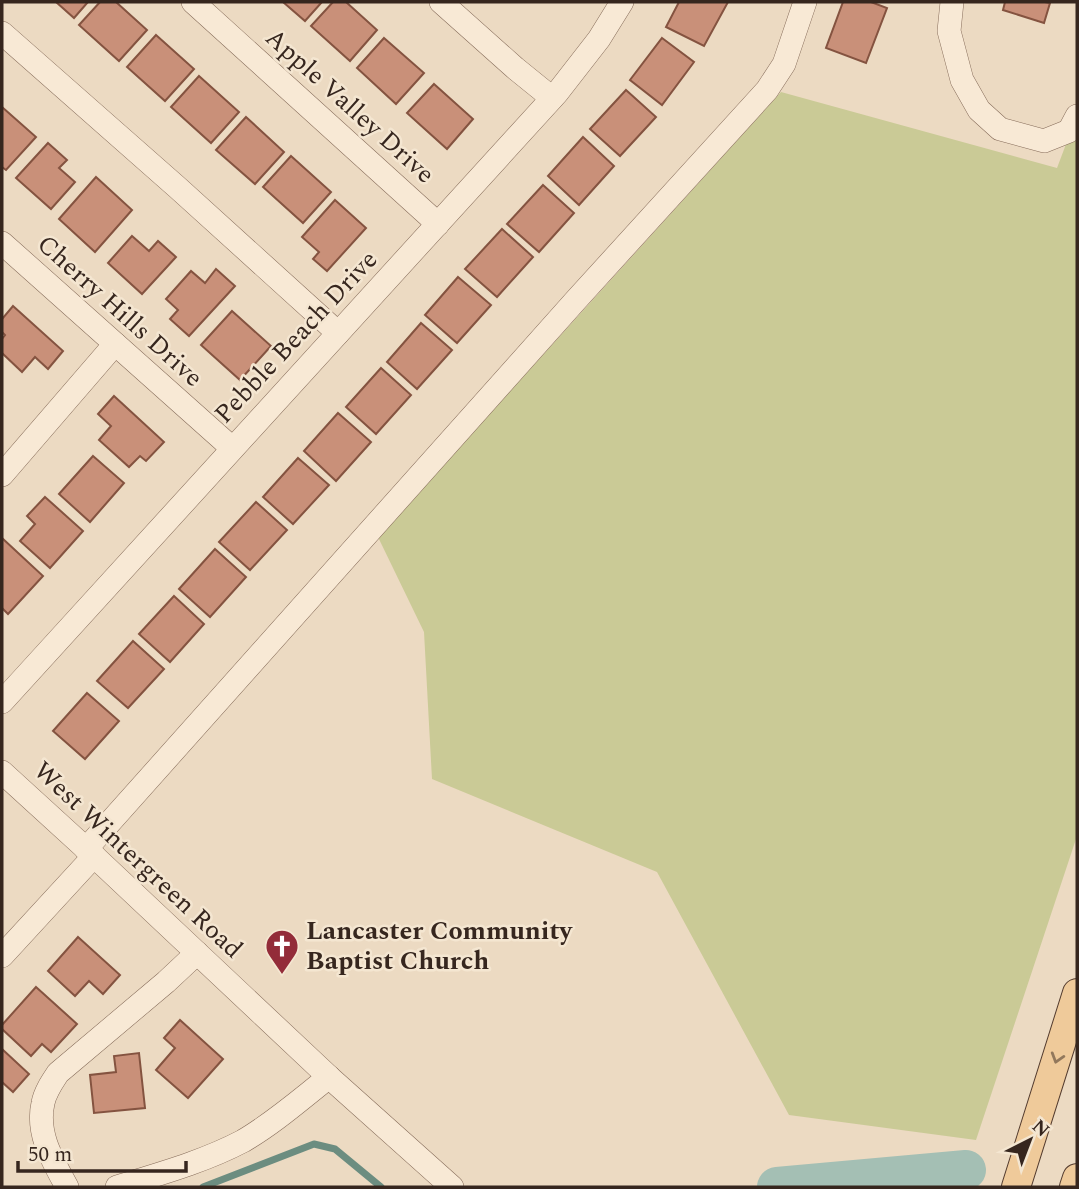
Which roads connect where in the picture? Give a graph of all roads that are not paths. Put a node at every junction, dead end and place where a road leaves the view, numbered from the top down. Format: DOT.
graph roads {
  1 [pos="193,2"];
  2 [pos="441,2"];
  3 [pos="622,2"];
  4 [pos="805,2"];
  5 [pos="952,2"];
  6 [pos="2,33"];
  7 [pos="552,98"];
  8 [pos="1077,116"];
  9 [pos="438,224"];
  10 [pos="3,248"];
  11 [pos="338,333"];
  12 [pos="115,344"];
  13 [pos="232,449"];
  14 [pos="2,475"];
  15 [pos="2,702"];
  16 [pos="2,772"];
  17 [pos="90,852"];
  18 [pos="197,953"];
  19 [pos="2,956"];
  20 [pos="1077,993"];
  21 [pos="329,1077"];
  22 [pos="1077,1178"];
  23 [pos="441,1185"];
  24 [pos="67,1187"];
  25 [pos="117,1187"];
  26 [pos="1016,1187"];
  27 [pos="1074,1187"];
  1 -- 9 [label="street, Apple Valley Drive"];
  2 -- 7 [label="street"];
  3 -- 7 [label="street, Pebble Beach Drive"];
  4 -- 17 [label="street"];
  5 -- 8 [label="street"];
  6 -- 11 [label="street"];
  7 -- 9 [label="street, Pebble Beach Drive"];
  9 -- 11 [label="street, Pebble Beach Drive"];
  10 -- 12 [label="street, Cherry Hills Drive"];
  11 -- 13 [label="street, Pebble Beach Drive"];
  12 -- 13 [label="street, Cherry Hills Drive"];
  12 -- 14 [label="street"];
  13 -- 15 [label="street, Pebble Beach Drive"];
  16 -- 17 [label="street, West Wintergreen Road"];
  17 -- 18 [label="street, West Wintergreen Road"];
  17 -- 19 [label="street"];
  18 -- 21 [label="street, West Wintergreen Road"];
  18 -- 24 [label="street"];
  20 -- 26 [label="main road, one-way"];
  21 -- 23 [label="street, West Wintergreen Road"];
  21 -- 25 [label="street"];
  22 -- 27 [label="main road"];
}
